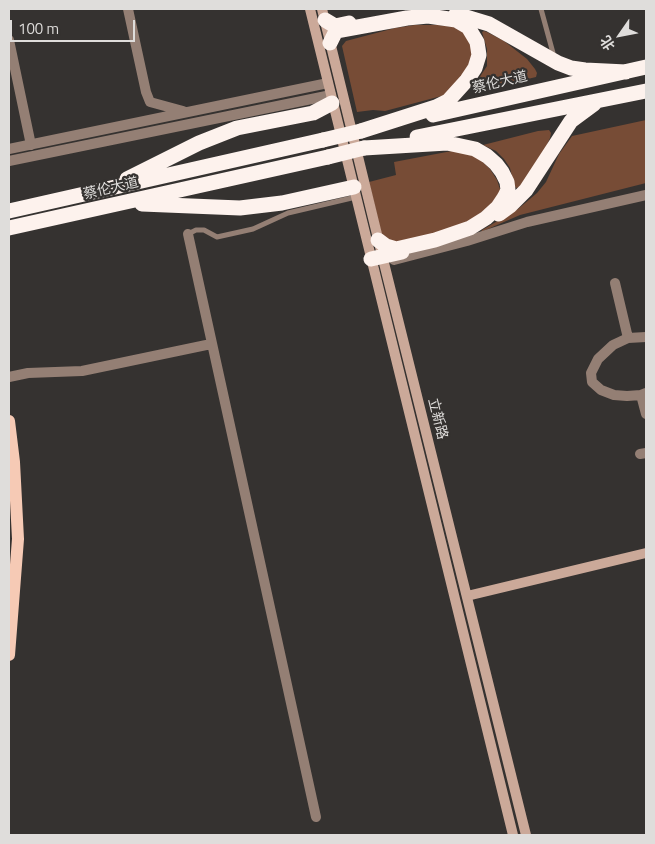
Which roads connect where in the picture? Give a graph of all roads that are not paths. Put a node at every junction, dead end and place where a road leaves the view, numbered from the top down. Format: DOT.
graph roads {
  1 [pos="128,9"];
  2 [pos="310,9"];
  3 [pos="541,9"];
  4 [pos="323,15"];
  5 [pos="9,40"];
  6 [pos="330,42"];
  7 [pos="549,59"];
  8 [pos="646,68"];
  9 [pos="626,72"];
  10 [pos="328,83"];
  11 [pos="646,91"];
  12 [pos="332,99"];
  13 [pos="595,102"];
  14 [pos="186,112"];
  15 [pos="361,131"];
  16 [pos="31,145"];
  17 [pos="364,148"];
  18 [pos="9,149"];
  19 [pos="9,161"];
  20 [pos="105,190"];
  21 [pos="355,192"];
  22 [pos="646,195"];
  23 [pos="121,203"];
  24 [pos="9,211"];
  25 [pos="9,228"];
  26 [pos="188,234"];
  27 [pos="378,240"];
  28 [pos="379,260"];
  29 [pos="616,283"];
  30 [pos="646,337"];
  31 [pos="628,338"];
  32 [pos="212,344"];
  33 [pos="9,377"];
  34 [pos="644,394"];
  35 [pos="646,414"];
  36 [pos="9,421"];
  37 [pos="9,511"];
  38 [pos="646,553"];
  39 [pos="9,560"];
  40 [pos="467,596"];
  41 [pos="9,655"];
  42 [pos="316,816"];
  43 [pos="513,835"];
  44 [pos="526,835"];
  1 -- 14 [label="street"];
  2 -- 10 [label="main road, 立新路"];
  3 -- 7 [label="lane"];
  4 -- 6 [label="main road, 立新路"];
  4 -- 7 [label="highway"];
  5 -- 16 [label="street"];
  6 -- 15 [label="highway"];
  6 -- 27 [label="main road, 立新路"];
  7 -- 9 [label="highway"];
  8 -- 9 [label="highway, 蔡伦大道"];
  9 -- 15 [label="highway, 蔡伦大道"];
  10 -- 12 [label="main road, 立新路"];
  10 -- 14 [label="street"];
  11 -- 13 [label="highway"];
  12 -- 19 [label="street"];
  12 -- 20 [label="highway"];
  12 -- 21 [label="main road, 立新路"];
  13 -- 17 [label="highway"];
  13 -- 28 [label="highway"];
  14 -- 16 [label="street"];
  15 -- 20 [label="highway, 蔡伦大道, bridge"];
  16 -- 18 [label="street"];
  17 -- 23 [label="highway, 蔡伦大道, bridge"];
  17 -- 27 [label="highway"];
  20 -- 24 [label="highway, 蔡伦大道"];
  21 -- 23 [label="highway"];
  21 -- 26 [label="lane"];
  21 -- 28 [label="main road, 立新路"];
  22 -- 28 [label="street"];
  23 -- 25 [label="highway, 蔡伦大道"];
  26 -- 32 [label="street"];
  27 -- 28 [label="main road, 立新路"];
  28 -- 40 [label="main road, 立新路"];
  28 -- 43 [label="main road, 立新路"];
  29 -- 31 [label="street"];
  30 -- 31 [label="street"];
  31 -- 34 [label="street"];
  32 -- 33 [label="street"];
  32 -- 42 [label="street"];
  34 -- 35 [label="street"];
  36 -- 41 [label="main road"];
  37 -- 39 [label="main road"];
  38 -- 40 [label="main road"];
  40 -- 44 [label="main road, 立新路"];
}
